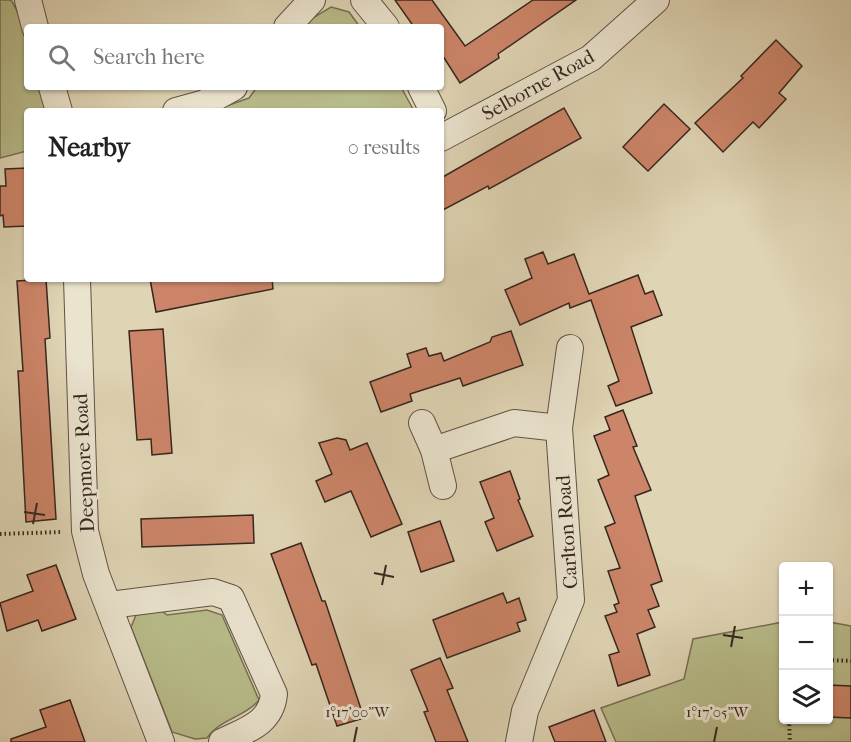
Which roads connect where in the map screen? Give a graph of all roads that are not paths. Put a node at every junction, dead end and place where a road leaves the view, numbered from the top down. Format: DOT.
graph roads {
  1 [pos="28,0"];
  2 [pos="312,0"];
  3 [pos="364,0"];
  4 [pos="656,0"];
  5 [pos="34,24"];
  6 [pos="290,24"];
  7 [pos="384,24"];
  8 [pos="53,90"];
  9 [pos="229,90"];
  10 [pos="422,90"];
  11 [pos="58,108"];
  12 [pos="187,108"];
  13 [pos="432,108"];
  14 [pos="444,132"];
  15 [pos="76,282"];
  16 [pos="570,348"];
  17 [pos="422,423"];
  18 [pos="559,428"];
  19 [pos="434,450"];
  20 [pos="443,486"];
  21 [pos="110,605"];
  22 [pos="161,742"];
  23 [pos="222,742"];
  24 [pos="519,742"];
  1 -- 5 [label="street"];
  2 -- 6 [label="street"];
  3 -- 7 [label="street"];
  4 -- 14 [label="street, Selborne Road"];
  8 -- 11 [label="street"];
  9 -- 12 [label="street"];
  10 -- 13 [label="street"];
  15 -- 21 [label="street, Deepmore Road"];
  16 -- 18 [label="street, Carlton Road"];
  17 -- 19 [label="street"];
  18 -- 19 [label="street"];
  18 -- 24 [label="street, Carlton Road"];
  19 -- 20 [label="street"];
  21 -- 22 [label="street, Deepmore Road"];
  21 -- 23 [label="street"];
}
